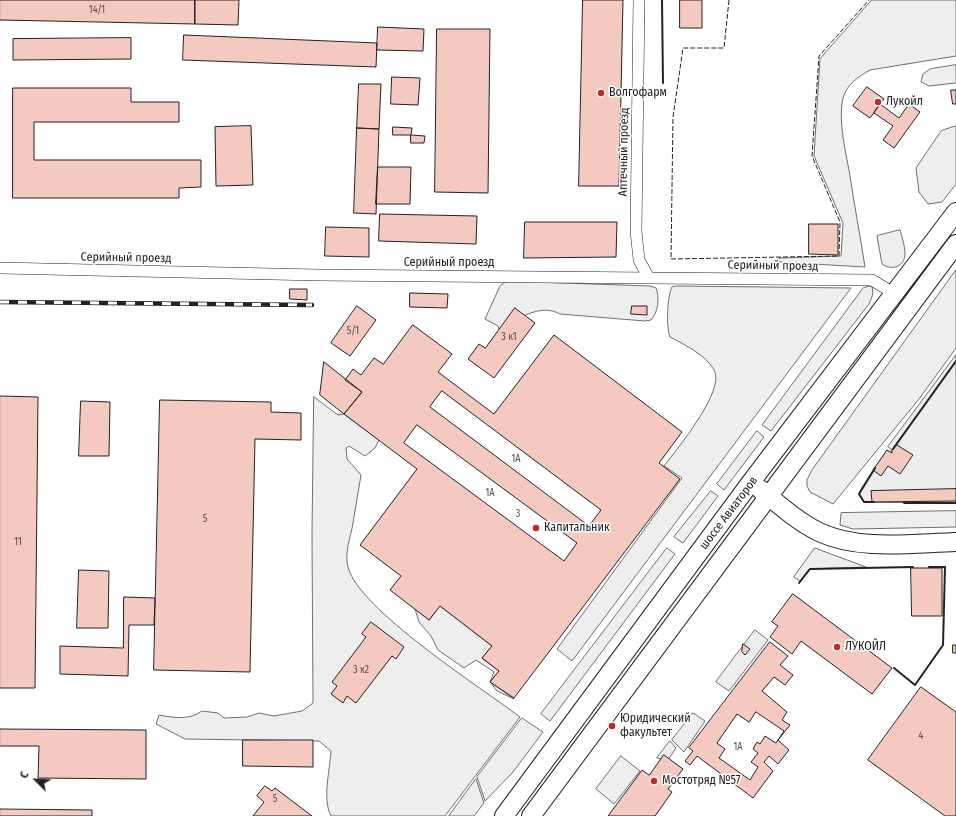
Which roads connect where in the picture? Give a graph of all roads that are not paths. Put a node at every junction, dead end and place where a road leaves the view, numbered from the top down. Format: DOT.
graph roads {
  1 [pos="639,0"];
  2 [pos="956,212"];
  3 [pos="956,244"];
  4 [pos="0,268"];
  5 [pos="649,278"];
  6 [pos="895,294"];
  7 [pos="751,482"];
  8 [pos="768,496"];
  9 [pos="956,542"];
  10 [pos="504,816"];
  11 [pos="530,816"];
  1 -- 5 [label="street, Аптечный проезд"];
  2 -- 6 [label="main road, шоссе Авиаторов"];
  3 -- 8 [label="main road, шоссе Авиаторов"];
  4 -- 5 [label="street, Серийный проезд"];
  5 -- 6 [label="street, Серийный проезд"];
  6 -- 7 [label="main road, шоссе Авиаторов"];
  7 -- 8 [label="main road"];
  7 -- 10 [label="main road, шоссе Авиаторов"];
  8 -- 9 [label="main road"];
  8 -- 11 [label="main road, шоссе Авиаторов"];
}
